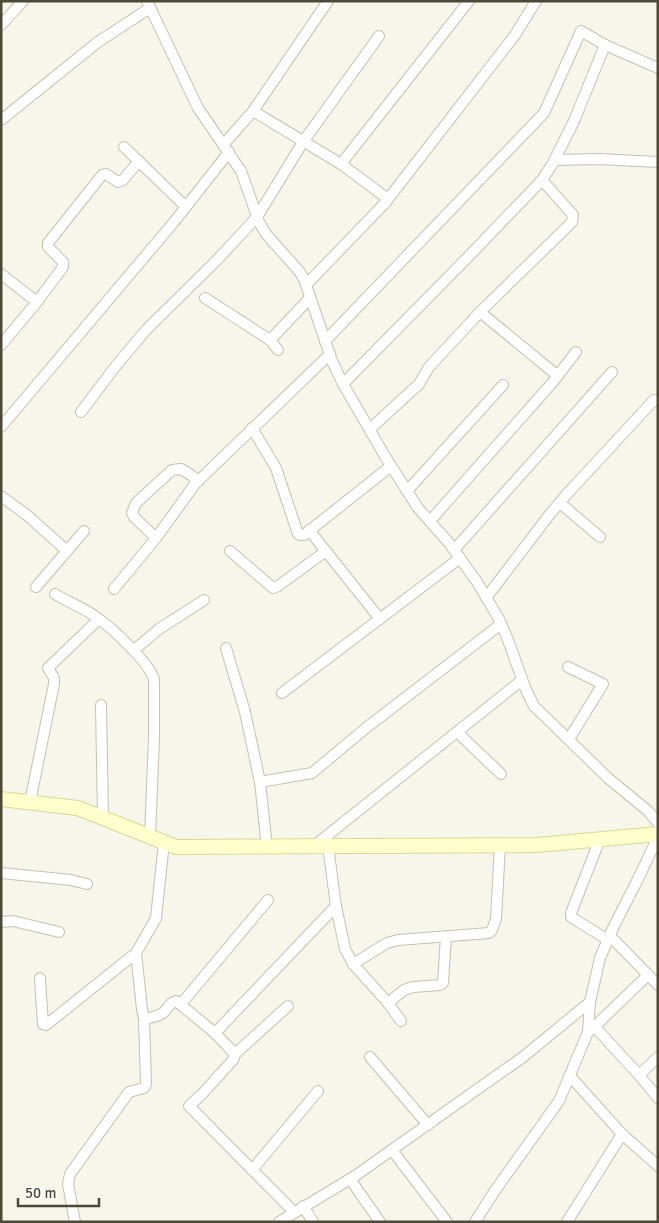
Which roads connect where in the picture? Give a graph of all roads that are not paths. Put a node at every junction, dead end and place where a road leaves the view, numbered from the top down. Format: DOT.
graph roads {
  1 [pos="23,1"];
  2 [pos="328,1"];
  3 [pos="469,1"];
  4 [pos="536,1"];
  5 [pos="148,5"];
  6 [pos="1,24"];
  7 [pos="379,36"];
  8 [pos="605,45"];
  9 [pos="658,68"];
  10 [pos="253,111"];
  11 [pos="1,120"];
  12 [pos="303,142"];
  13 [pos="124,147"];
  14 [pos="226,148"];
  15 [pos="555,160"];
  16 [pos="139,161"];
  17 [pos="658,162"];
  18 [pos="340,164"];
  19 [pos="542,180"];
  20 [pos="388,199"];
  21 [pos="186,207"];
  22 [pos="257,217"];
  23 [pos="1,274"];
  24 [pos="306,285"];
  25 [pos="205,298"];
  26 [pos="310,298"];
  27 [pos="37,302"];
  28 [pos="480,312"];
  29 [pos="270,340"];
  30 [pos="325,341"];
  31 [pos="1,344"];
  32 [pos="278,350"];
  33 [pos="576,352"];
  34 [pos="330,354"];
  35 [pos="612,372"];
  36 [pos="558,376"];
  37 [pos="343,384"];
  38 [pos="503,385"];
  39 [pos="654,400"];
  40 [pos="81,412"];
  41 [pos="1,427"];
  42 [pos="252,428"];
  43 [pos="370,430"];
  44 [pos="391,466"];
  45 [pos="198,482"];
  46 [pos="407,491"];
  47 [pos="1,496"];
  48 [pos="560,503"];
  49 [pos="430,521"];
  50 [pos="309,530"];
  51 [pos="84,531"];
  52 [pos="600,537"];
  53 [pos="156,538"];
  54 [pos="67,551"];
  55 [pos="230,551"];
  56 [pos="326,551"];
  57 [pos="457,554"];
  58 [pos="36,587"];
  59 [pos="114,589"];
  60 [pos="55,594"];
  61 [pos="486,598"];
  62 [pos="204,600"];
  63 [pos="99,619"];
  64 [pos="380,619"];
  65 [pos="501,624"];
  66 [pos="226,648"];
  67 [pos="134,650"];
  68 [pos="568,667"];
  69 [pos="522,680"];
  70 [pos="282,693"];
  71 [pos="101,705"];
  72 [pos="458,732"];
  73 [pos="569,739"];
  74 [pos="501,774"];
  75 [pos="260,782"];
  76 [pos="1,799"];
  77 [pos="30,802"];
  78 [pos="103,818"];
  79 [pos="658,823"];
  80 [pos="150,836"];
  81 [pos="658,836"];
  82 [pos="600,839"];
  83 [pos="164,842"];
  84 [pos="500,845"];
  85 [pos="267,846"];
  86 [pos="321,846"];
  87 [pos="1,873"];
  88 [pos="87,884"];
  89 [pos="268,900"];
  90 [pos="336,906"];
  91 [pos="1,922"];
  92 [pos="59,932"];
  93 [pos="446,936"];
  94 [pos="609,938"];
  95 [pos="136,953"];
  96 [pos="353,964"];
  97 [pos="648,975"];
  98 [pos="40,978"];
  99 [pos="658,985"];
  100 [pos="590,1002"];
  101 [pos="388,1003"];
  102 [pos="180,1004"];
  103 [pos="288,1006"];
  104 [pos="144,1019"];
  105 [pos="401,1021"];
  106 [pos="591,1029"];
  107 [pos="215,1033"];
  108 [pos="234,1054"];
  109 [pos="370,1057"];
  110 [pos="658,1057"];
  111 [pos="639,1074"];
  112 [pos="570,1076"];
  113 [pos="318,1091"];
  114 [pos="658,1098"];
  115 [pos="428,1125"];
  116 [pos="622,1134"];
  117 [pos="392,1150"];
  118 [pos="658,1166"];
  119 [pos="252,1170"];
  120 [pos="350,1179"];
  121 [pos="303,1206"];
  122 [pos="294,1212"];
  123 [pos="75,1222"];
  124 [pos="279,1222"];
  125 [pos="313,1222"];
  126 [pos="380,1222"];
  127 [pos="447,1222"];
  128 [pos="475,1222"];
  129 [pos="567,1222"];
  1 -- 6 [label="street"];
  2 -- 10 [label="street"];
  3 -- 18 [label="street"];
  4 -- 20 [label="street"];
  5 -- 11 [label="street"];
  5 -- 14 [label="street"];
  7 -- 12 [label="street"];
  8 -- 9 [label="street"];
  8 -- 15 [label="street"];
  8 -- 30 [label="street"];
  10 -- 12 [label="street"];
  10 -- 14 [label="street"];
  12 -- 18 [label="street"];
  12 -- 22 [label="street"];
  13 -- 16 [label="street"];
  14 -- 21 [label="street"];
  14 -- 22 [label="street"];
  15 -- 17 [label="street"];
  15 -- 19 [label="street"];
  16 -- 21 [label="street"];
  16 -- 27 [label="street"];
  18 -- 20 [label="street"];
  19 -- 28 [label="street"];
  19 -- 37 [label="street"];
  20 -- 24 [label="street"];
  21 -- 41 [label="street"];
  22 -- 24 [label="street"];
  22 -- 40 [label="street"];
  23 -- 27 [label="street"];
  24 -- 26 [label="street"];
  25 -- 29 [label="street"];
  26 -- 29 [label="street"];
  26 -- 30 [label="street"];
  27 -- 31 [label="street"];
  28 -- 36 [label="street"];
  28 -- 43 [label="street"];
  29 -- 32 [label="street"];
  30 -- 34 [label="street"];
  33 -- 36 [label="street"];
  34 -- 37 [label="street"];
  34 -- 42 [label="street"];
  35 -- 57 [label="street"];
  36 -- 49 [label="street"];
  37 -- 43 [label="street"];
  38 -- 46 [label="street"];
  39 -- 48 [label="street"];
  42 -- 45 [label="street"];
  42 -- 50 [label="street"];
  43 -- 44 [label="street"];
  44 -- 46 [label="street"];
  44 -- 50 [label="street"];
  45 -- 53 [label="street"];
  45 -- 53 [label="street"];
  46 -- 49 [label="street"];
  47 -- 54 [label="street"];
  48 -- 52 [label="street"];
  48 -- 61 [label="street"];
  49 -- 57 [label="street"];
  50 -- 56 [label="street"];
  51 -- 54 [label="street"];
  53 -- 59 [label="street"];
  54 -- 58 [label="street"];
  55 -- 56 [label="street"];
  56 -- 64 [label="street"];
  57 -- 61 [label="street"];
  57 -- 64 [label="street"];
  60 -- 63 [label="street"];
  61 -- 65 [label="street"];
  62 -- 67 [label="street"];
  63 -- 67 [label="street"];
  63 -- 77 [label="street"];
  64 -- 70 [label="street"];
  65 -- 69 [label="street"];
  65 -- 75 [label="street"];
  66 -- 75 [label="street"];
  67 -- 80 [label="street"];
  68 -- 73 [label="street"];
  69 -- 72 [label="street"];
  69 -- 73 [label="street"];
  71 -- 78 [label="street"];
  72 -- 74 [label="street"];
  72 -- 86 [label="street"];
  73 -- 79 [label="street"];
  75 -- 85 [label="street"];
  76 -- 77 [label="main road"];
  77 -- 78 [label="main road"];
  78 -- 80 [label="main road"];
  80 -- 83 [label="main road"];
  81 -- 82 [label="main road"];
  81 -- 94 [label="street"];
  82 -- 84 [label="main road"];
  82 -- 94 [label="street"];
  83 -- 85 [label="main road"];
  83 -- 95 [label="street"];
  84 -- 86 [label="main road"];
  84 -- 93 [label="street"];
  85 -- 86 [label="main road"];
  86 -- 90 [label="street"];
  87 -- 88 [label="street"];
  89 -- 102 [label="street"];
  90 -- 96 [label="street"];
  90 -- 107 [label="street"];
  91 -- 92 [label="street"];
  93 -- 96 [label="street"];
  93 -- 101 [label="street"];
  94 -- 97 [label="street"];
  94 -- 100 [label="street"];
  95 -- 98 [label="street"];
  95 -- 104 [label="street"];
  96 -- 101 [label="street"];
  97 -- 99 [label="street"];
  97 -- 106 [label="street"];
  100 -- 106 [label="street"];
  100 -- 115 [label="street"];
  101 -- 105 [label="street"];
  102 -- 104 [label="street"];
  102 -- 107 [label="street"];
  103 -- 108 [label="street"];
  104 -- 123 [label="street"];
  106 -- 111 [label="street"];
  106 -- 112 [label="street"];
  107 -- 108 [label="street"];
  108 -- 119 [label="street"];
  109 -- 115 [label="street"];
  110 -- 111 [label="street"];
  111 -- 114 [label="street"];
  112 -- 116 [label="street"];
  112 -- 128 [label="street"];
  113 -- 119 [label="street"];
  115 -- 117 [label="street"];
  116 -- 118 [label="street"];
  116 -- 129 [label="street"];
  117 -- 120 [label="street"];
  117 -- 127 [label="street"];
  119 -- 122 [label="street"];
  120 -- 121 [label="street"];
  120 -- 126 [label="street"];
  121 -- 122 [label="street"];
  121 -- 125 [label="street"];
  122 -- 124 [label="street"];
}
